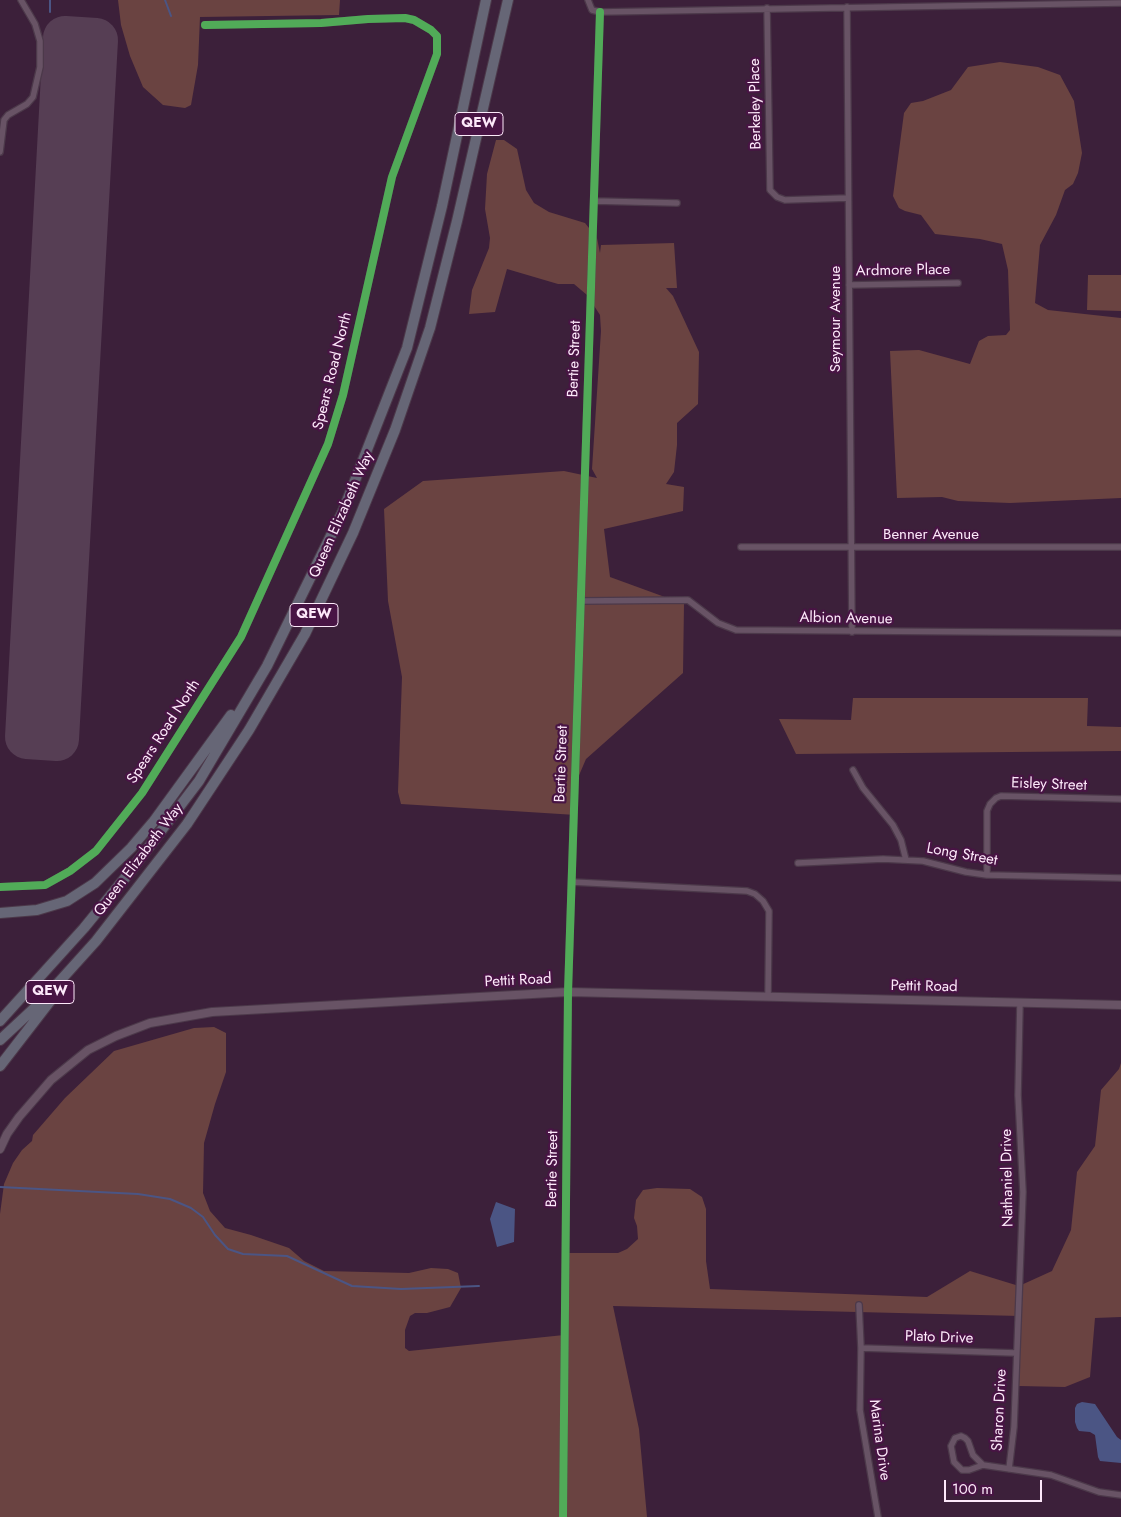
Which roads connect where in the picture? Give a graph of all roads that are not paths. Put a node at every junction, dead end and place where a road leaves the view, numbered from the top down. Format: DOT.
graph roads {
  1 [pos="21,0"];
  2 [pos="486,0"];
  3 [pos="508,0"];
  4 [pos="588,0"];
  5 [pos="982,2"];
  6 [pos="1085,2"];
  7 [pos="1121,4"];
  8 [pos="847,7"];
  9 [pos="768,8"];
  10 [pos="600,12"];
  11 [pos="205,25"];
  12 [pos="0,152"];
  13 [pos="848,198"];
  14 [pos="594,202"];
  15 [pos="677,203"];
  16 [pos="958,283"];
  17 [pos="849,285"];
  18 [pos="741,547"];
  19 [pos="851,547"];
  20 [pos="1121,547"];
  21 [pos="581,601"];
  22 [pos="852,632"];
  23 [pos="1121,633"];
  24 [pos="268,666"];
  25 [pos="853,770"];
  26 [pos="1121,799"];
  27 [pos="906,860"];
  28 [pos="798,863"];
  29 [pos="986,875"];
  30 [pos="1121,878"];
  31 [pos="572,882"];
  32 [pos="0,887"];
  33 [pos="0,913"];
  34 [pos="96,941"];
  35 [pos="568,992"];
  36 [pos="768,997"];
  37 [pos="1020,1003"];
  38 [pos="1121,1006"];
  39 [pos="0,1021"];
  40 [pos="0,1040"];
  41 [pos="0,1066"];
  42 [pos="0,1149"];
  43 [pos="859,1305"];
  44 [pos="861,1348"];
  45 [pos="1016,1353"];
  46 [pos="983,1466"];
  47 [pos="1009,1469"];
  48 [pos="1121,1495"];
  49 [pos="563,1517"];
  50 [pos="878,1517"];
  1 -- 12 [label="street"];
  2 -- 24 [label="highway, Queen Elizabeth Way / QEW"];
  3 -- 34 [label="highway, Queen Elizabeth Way / QEW"];
  4 -- 10 [label="street"];
  5 -- 6 [label="street"];
  5 -- 8 [label="street"];
  6 -- 7 [label="street"];
  8 -- 9 [label="street"];
  8 -- 13 [label="street, Seymour Avenue"];
  9 -- 10 [label="street"];
  9 -- 13 [label="street, Berkeley Place"];
  10 -- 14 [label="street, Bertie Street"];
  11 -- 32 [label="street, Spears Road North"];
  13 -- 17 [label="street, Seymour Avenue"];
  14 -- 15 [label="street"];
  14 -- 21 [label="street, Bertie Street"];
  16 -- 17 [label="street, Ardmore Place"];
  17 -- 19 [label="street, Seymour Avenue"];
  18 -- 19 [label="street, Benner Avenue"];
  19 -- 20 [label="street, Benner Avenue"];
  19 -- 22 [label="street, Seymour Avenue"];
  21 -- 22 [label="street, Albion Avenue"];
  21 -- 31 [label="street, Bertie Street"];
  22 -- 23 [label="street, Albion Avenue"];
  24 -- 33 [label="highway"];
  24 -- 39 [label="highway, Queen Elizabeth Way / QEW"];
  25 -- 27 [label="street"];
  26 -- 29 [label="street, Eisley Street"];
  27 -- 28 [label="street, Long Street"];
  27 -- 29 [label="street, Long Street"];
  29 -- 30 [label="street, Long Street"];
  31 -- 35 [label="street, Bertie Street"];
  31 -- 36 [label="street"];
  34 -- 40 [label="highway, Queen Elizabeth Way / QEW"];
  34 -- 41 [label="highway"];
  35 -- 36 [label="street, Pettit Road"];
  35 -- 42 [label="street, Pettit Road"];
  35 -- 49 [label="street, Bertie Street"];
  36 -- 37 [label="street, Pettit Road"];
  37 -- 38 [label="street, Pettit Road"];
  37 -- 45 [label="street, Nathaniel Drive"];
  43 -- 44 [label="street, Marina Drive"];
  44 -- 45 [label="street, Plato Drive"];
  44 -- 50 [label="street, Marina Drive"];
  45 -- 47 [label="street, Sharon Drive"];
  46 -- 46 [label="street"];
  46 -- 47 [label="street"];
  47 -- 48 [label="street"];
}
